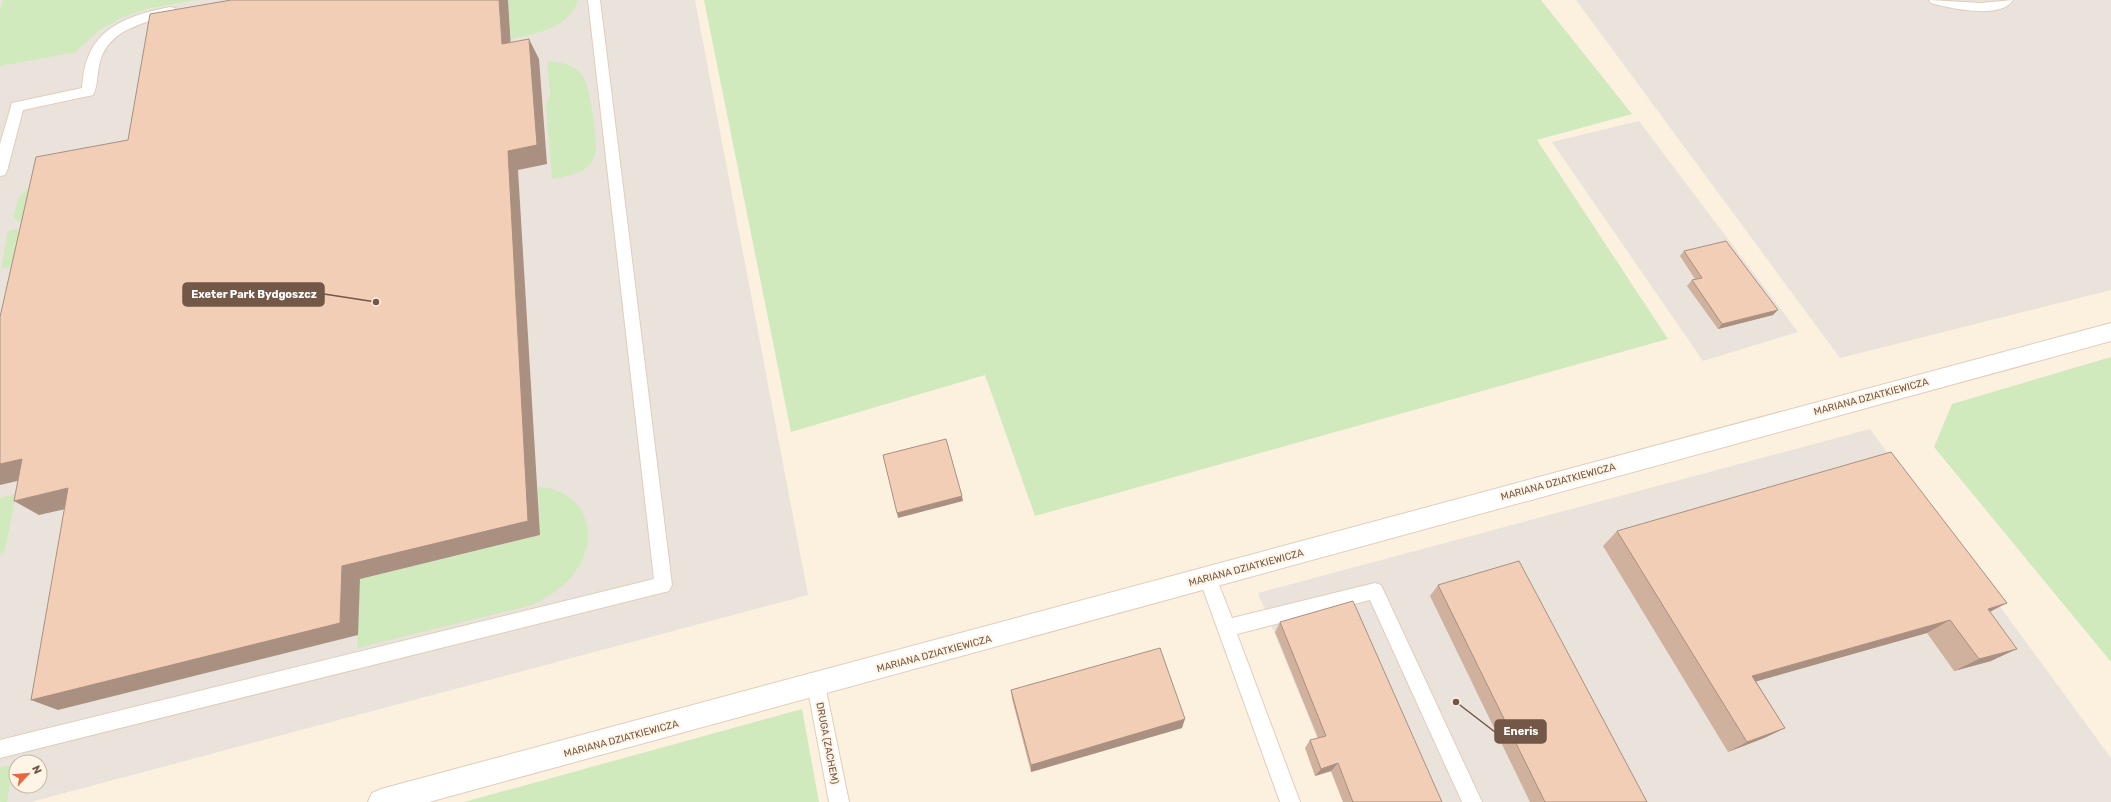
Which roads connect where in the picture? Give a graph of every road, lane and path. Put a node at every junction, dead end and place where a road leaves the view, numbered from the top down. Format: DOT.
graph roads {
  1 [pos="594,0"];
  2 [pos="1934,0"];
  3 [pos="2007,0"];
  4 [pos="182,9"];
  5 [pos="0,171"];
  6 [pos="2111,332"];
  7 [pos="1208,578"];
  8 [pos="1227,628"];
  9 [pos="816,685"];
  10 [pos="0,749"];
  11 [pos="381,802"];
  12 [pos="839,802"];
  13 [pos="1290,802"];
  14 [pos="1472,802"];
  1 -- 10 [label="lane"];
  2 -- 3 [label="lane"];
  4 -- 5 [label="lane"];
  6 -- 7 [label="street, MARIANA DZIATKIEWICZA"];
  7 -- 8 [label="lane"];
  7 -- 9 [label="street, MARIANA DZIATKIEWICZA"];
  8 -- 13 [label="lane"];
  8 -- 14 [label="lane"];
  9 -- 11 [label="street, MARIANA DZIATKIEWICZA"];
  9 -- 12 [label="lane, DRUGA (ZACHEM)"];
}
